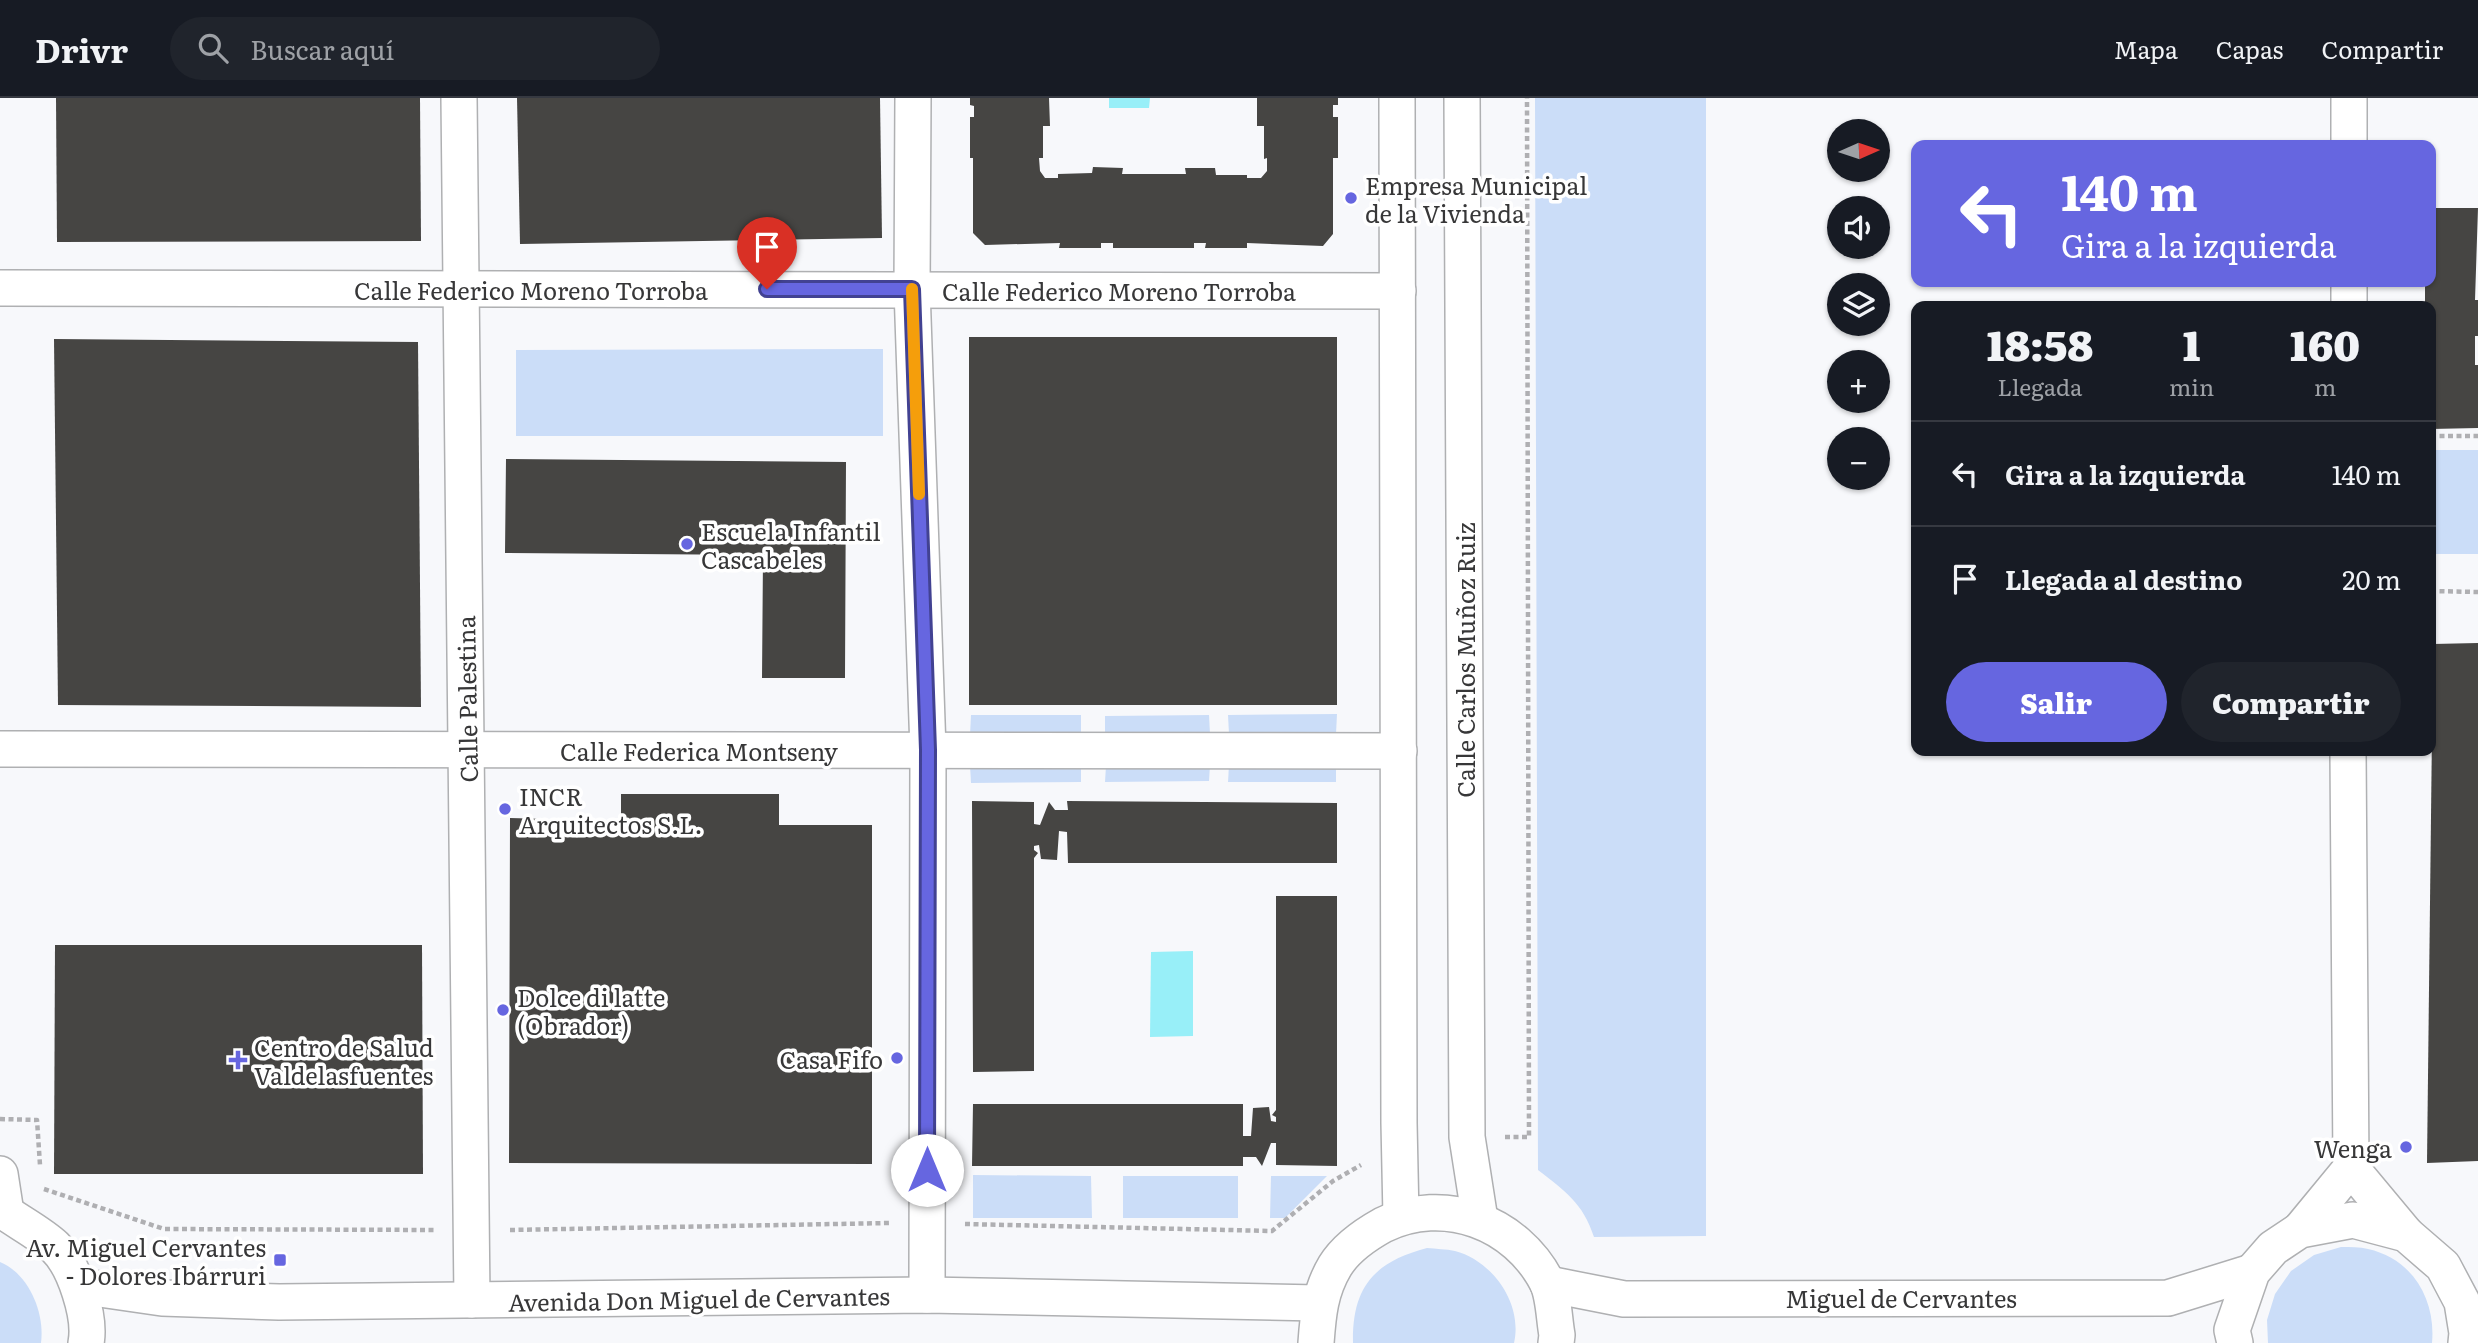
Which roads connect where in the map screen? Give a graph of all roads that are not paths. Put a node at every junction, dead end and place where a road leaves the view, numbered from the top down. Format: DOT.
graph roads {
  1 [pos="459,98"];
  2 [pos="913,98"];
  3 [pos="1397,98"];
  4 [pos="1462,98"];
  5 [pos="2349,98"];
  6 [pos="2349,140"];
  7 [pos="0,288"];
  8 [pos="912,289"];
  9 [pos="461,290"];
  10 [pos="1398,292"];
  11 [pos="0,750"];
  12 [pos="467,750"];
  13 [pos="928,750"];
  14 [pos="1399,751"];
  15 [pos="2348,756"];
  16 [pos="2351,1168"];
  17 [pos="0,1174"];
  18 [pos="3,1212"];
  19 [pos="1401,1217"];
  20 [pos="1480,1220"];
  21 [pos="2300,1230"];
  22 [pos="2406,1234"];
  23 [pos="2252,1272"];
  24 [pos="1548,1284"];
  25 [pos="79,1286"];
  26 [pos="927,1295"];
  27 [pos="472,1300"];
  28 [pos="2470,1302"];
  29 [pos="1318,1303"];
  30 [pos="86,1343"];
  31 [pos="1316,1343"];
  32 [pos="1556,1343"];
  33 [pos="2235,1343"];
  34 [pos="2466,1343"];
  1 -- 9 [label="street, Calle Palestina"];
  2 -- 8 [label="street"];
  3 -- 10 [label="street"];
  4 -- 20 [label="street, Calle Carlos Muñoz Ruiz"];
  5 -- 6 [label="street"];
  7 -- 9 [label="street, Calle Federico Moreno Torroba"];
  8 -- 9 [label="street, Calle Federico Moreno Torroba"];
  8 -- 10 [label="street, Calle Federico Moreno Torroba"];
  8 -- 13 [label="street"];
  9 -- 12 [label="street, Calle Palestina"];
  10 -- 14 [label="street"];
  11 -- 12 [label="street, Calle Federica Montseny"];
  12 -- 13 [label="street, Calle Federica Montseny"];
  12 -- 27 [label="street, Calle Palestina"];
  13 -- 14 [label="street, Calle Federica Montseny"];
  13 -- 26 [label="street"];
  14 -- 19 [label="street"];
  15 -- 16 [label="street"];
  16 -- 21 [label="street"];
  16 -- 22 [label="street"];
  17 -- 18 [label="street"];
  18 -- 25 [label="street"];
  19 -- 20 [label="street"];
  19 -- 29 [label="street"];
  20 -- 24 [label="street"];
  21 -- 22 [label="street"];
  21 -- 23 [label="street"];
  22 -- 28 [label="street"];
  23 -- 24 [label="street, Miguel de Cervantes"];
  23 -- 33 [label="street"];
  24 -- 32 [label="street"];
  25 -- 27 [label="street, Avenida Don Miguel de Cervantes"];
  25 -- 30 [label="street"];
  26 -- 27 [label="street, Avenida Don Miguel de Cervantes"];
  26 -- 29 [label="street, Avenida Don Miguel de Cervantes"];
  28 -- 34 [label="street"];
  29 -- 31 [label="street"];
}
